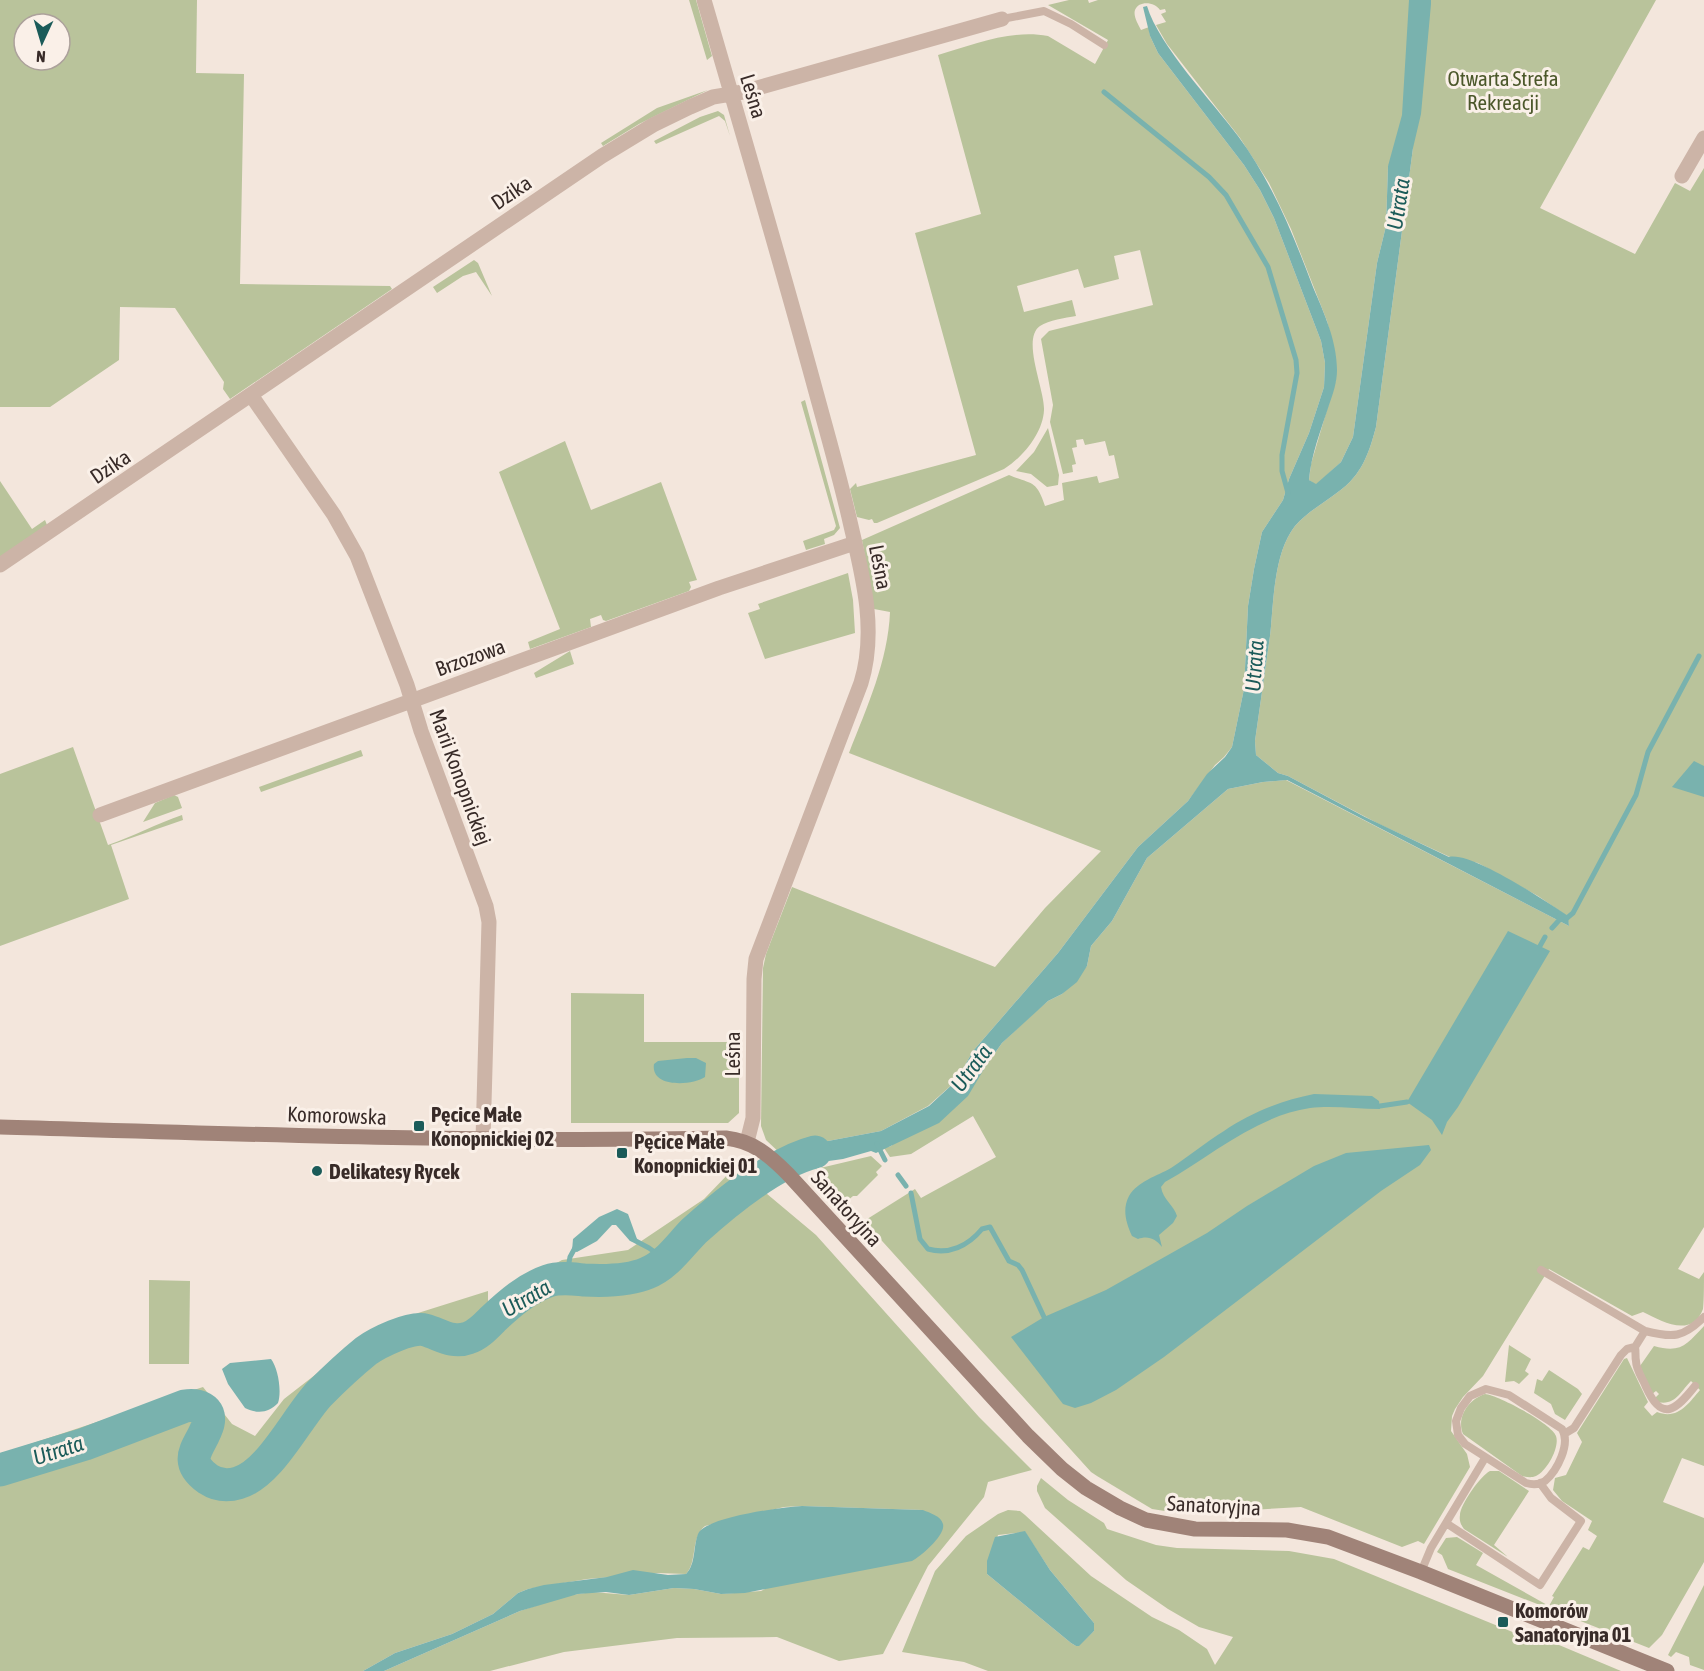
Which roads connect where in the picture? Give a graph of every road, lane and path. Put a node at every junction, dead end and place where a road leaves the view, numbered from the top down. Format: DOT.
graph roads {
  1 [pos="704,0"];
  2 [pos="1002,19"];
  3 [pos="1104,45"];
  4 [pos="731,94"];
  5 [pos="1704,138"];
  6 [pos="1682,176"];
  7 [pos="250,395"];
  8 [pos="855,543"];
  9 [pos="0,565"];
  10 [pos="412,701"];
  11 [pos="100,815"];
  12 [pos="0,1127"];
  13 [pos="483,1140"];
  14 [pos="747,1142"];
  15 [pos="774,1160"];
  16 [pos="1541,1270"];
  17 [pos="1704,1317"];
  18 [pos="1645,1331"];
  19 [pos="1635,1347"];
  20 [pos="1695,1386"];
  21 [pos="1564,1434"];
  22 [pos="1485,1458"];
  23 [pos="1540,1483"];
  24 [pos="1446,1523"];
  25 [pos="1421,1572"];
  26 [pos="1667,1671"];
  1 -- 4 [label="street, Leśna"];
  2 -- 3 [label="lane, Dzika"];
  2 -- 4 [label="street, Dzika"];
  4 -- 7 [label="street, Dzika"];
  4 -- 8 [label="street, Leśna"];
  5 -- 6 [label="street"];
  7 -- 9 [label="street, Dzika"];
  7 -- 10 [label="street, Marii Konopnickiej"];
  8 -- 10 [label="street, Brzozowa"];
  8 -- 14 [label="street, Leśna"];
  10 -- 11 [label="street, Brzozowa"];
  10 -- 13 [label="street, Marii Konopnickiej"];
  12 -- 13 [label="street, Komorowska"];
  13 -- 14 [label="street, Komorowska"];
  14 -- 15 [label="street, Komorowska"];
  15 -- 25 [label="street, Sanatoryjna"];
  16 -- 18 [label="lane"];
  17 -- 18 [label="lane"];
  18 -- 19 [label="lane"];
  19 -- 20 [label="lane"];
  19 -- 21 [label="lane"];
  21 -- 22 [label="lane"];
  21 -- 23 [label="lane"];
  22 -- 23 [label="lane"];
  22 -- 24 [label="lane"];
  23 -- 24 [label="lane"];
  24 -- 25 [label="lane"];
  25 -- 26 [label="street, Sanatoryjna"];
}
